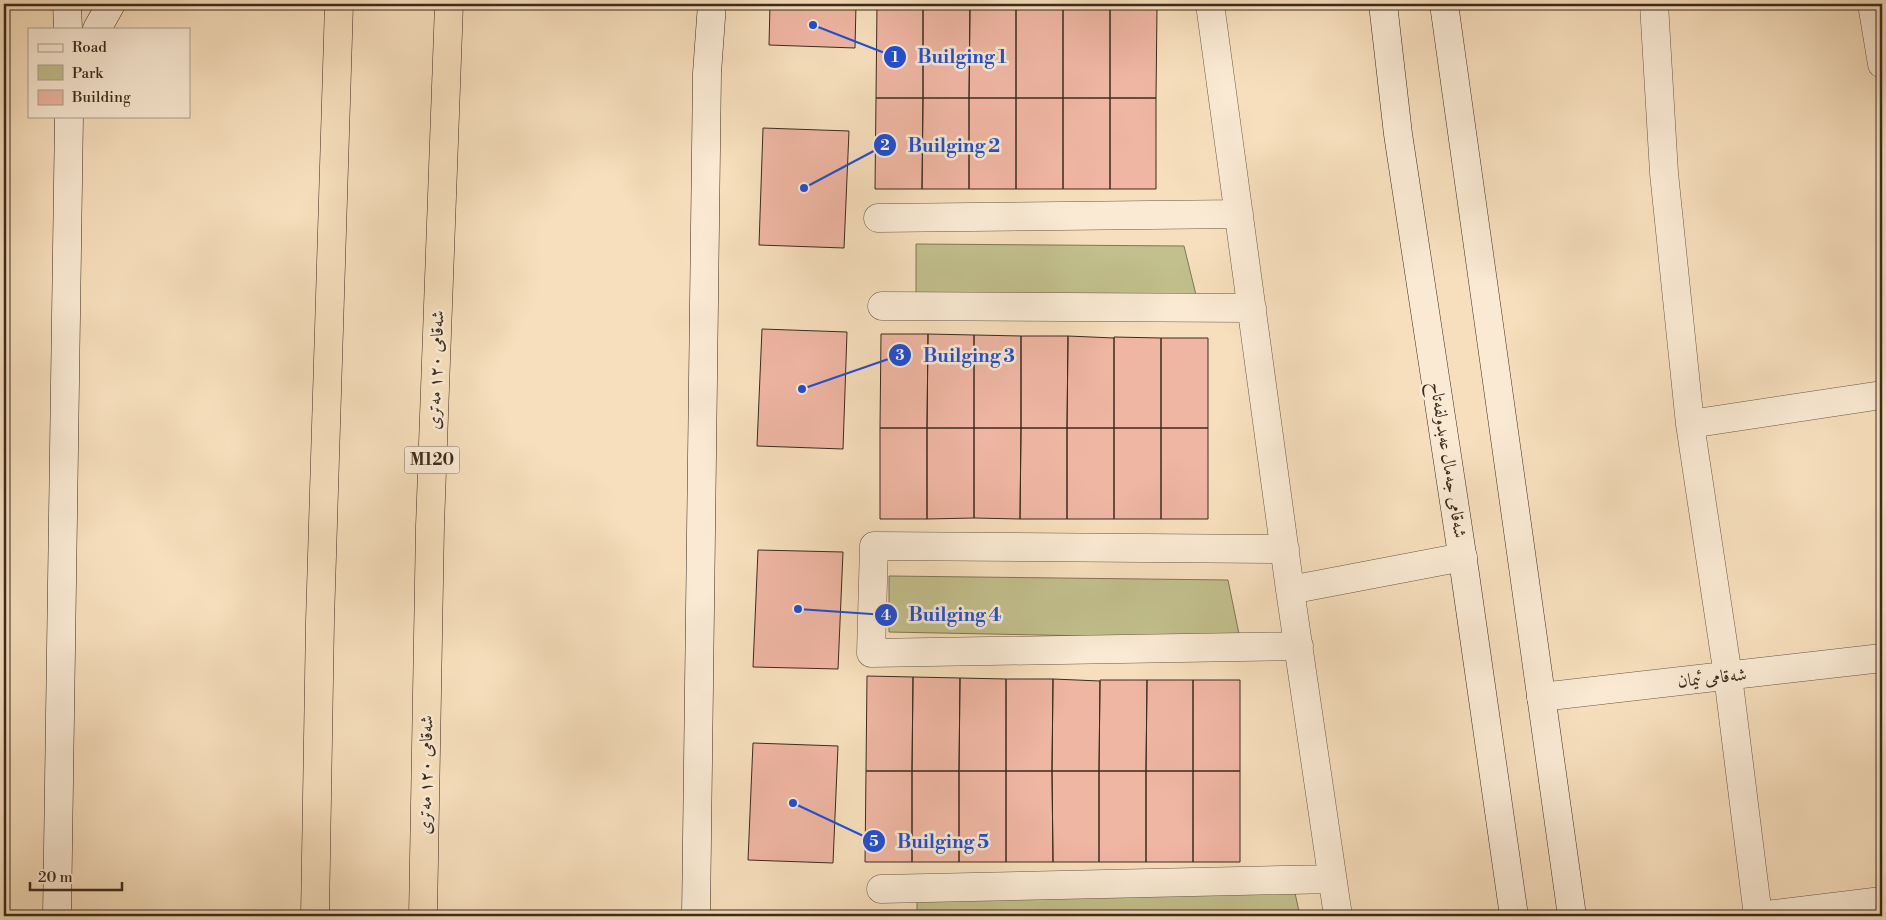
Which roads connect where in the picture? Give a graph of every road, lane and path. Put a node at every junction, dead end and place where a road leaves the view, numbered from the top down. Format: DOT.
graph roads {
  1 [pos="67,4"];
  2 [pos="111,4"];
  3 [pos="339,4"];
  4 [pos="449,4"];
  5 [pos="712,4"];
  6 [pos="1210,4"];
  7 [pos="1383,4"];
  8 [pos="1444,4"];
  9 [pos="1654,4"];
  10 [pos="1872,4"];
  11 [pos="68,28"];
  12 [pos="98,28"];
  13 [pos="1882,64"];
  14 [pos="69,118"];
  15 [pos="1239,214"];
  16 [pos="878,218"];
  17 [pos="882,306"];
  18 [pos="1252,308"];
  19 [pos="1882,395"];
  20 [pos="1690,424"];
  21 [pos="1285,549"];
  22 [pos="1462,557"];
  23 [pos="1290,590"];
  24 [pos="1299,646"];
  25 [pos="1882,658"];
  26 [pos="1728,676"];
  27 [pos="1541,697"];
  28 [pos="1332,879"];
  29 [pos="880,889"];
  30 [pos="1882,901"];
  31 [pos="57,916"];
  32 [pos="315,916"];
  33 [pos="423,916"];
  34 [pos="696,916"];
  35 [pos="1338,916"];
  36 [pos="1514,916"];
  37 [pos="1572,916"];
  38 [pos="1758,916"];
  1 -- 11 [label="street"];
  2 -- 12 [label="street"];
  3 -- 32 [label="highway"];
  4 -- 33 [label="highway, شەقامی ١٢٠ مەتری / M120"];
  5 -- 34 [label="street"];
  6 -- 15 [label="street"];
  7 -- 22 [label="street, شەقامی جەمال عەبدولفەتاح"];
  8 -- 27 [label="street"];
  9 -- 20 [label="street"];
  10 -- 13 [label="street"];
  14 -- 31 [label="street"];
  15 -- 16 [label="street"];
  15 -- 18 [label="street"];
  17 -- 18 [label="street"];
  18 -- 21 [label="street"];
  19 -- 20 [label="street"];
  20 -- 26 [label="street"];
  21 -- 23 [label="street"];
  21 -- 24 [label="street"];
  22 -- 23 [label="street"];
  22 -- 36 [label="street, شەقامی جەمال عەبدولفەتاح"];
  23 -- 24 [label="street"];
  24 -- 28 [label="street"];
  25 -- 26 [label="street, شەقامی ئیمان"];
  26 -- 27 [label="street, شەقامی ئیمان"];
  26 -- 38 [label="street"];
  27 -- 37 [label="street"];
  28 -- 29 [label="street"];
  28 -- 35 [label="street"];
  30 -- 38 [label="street"];
}
